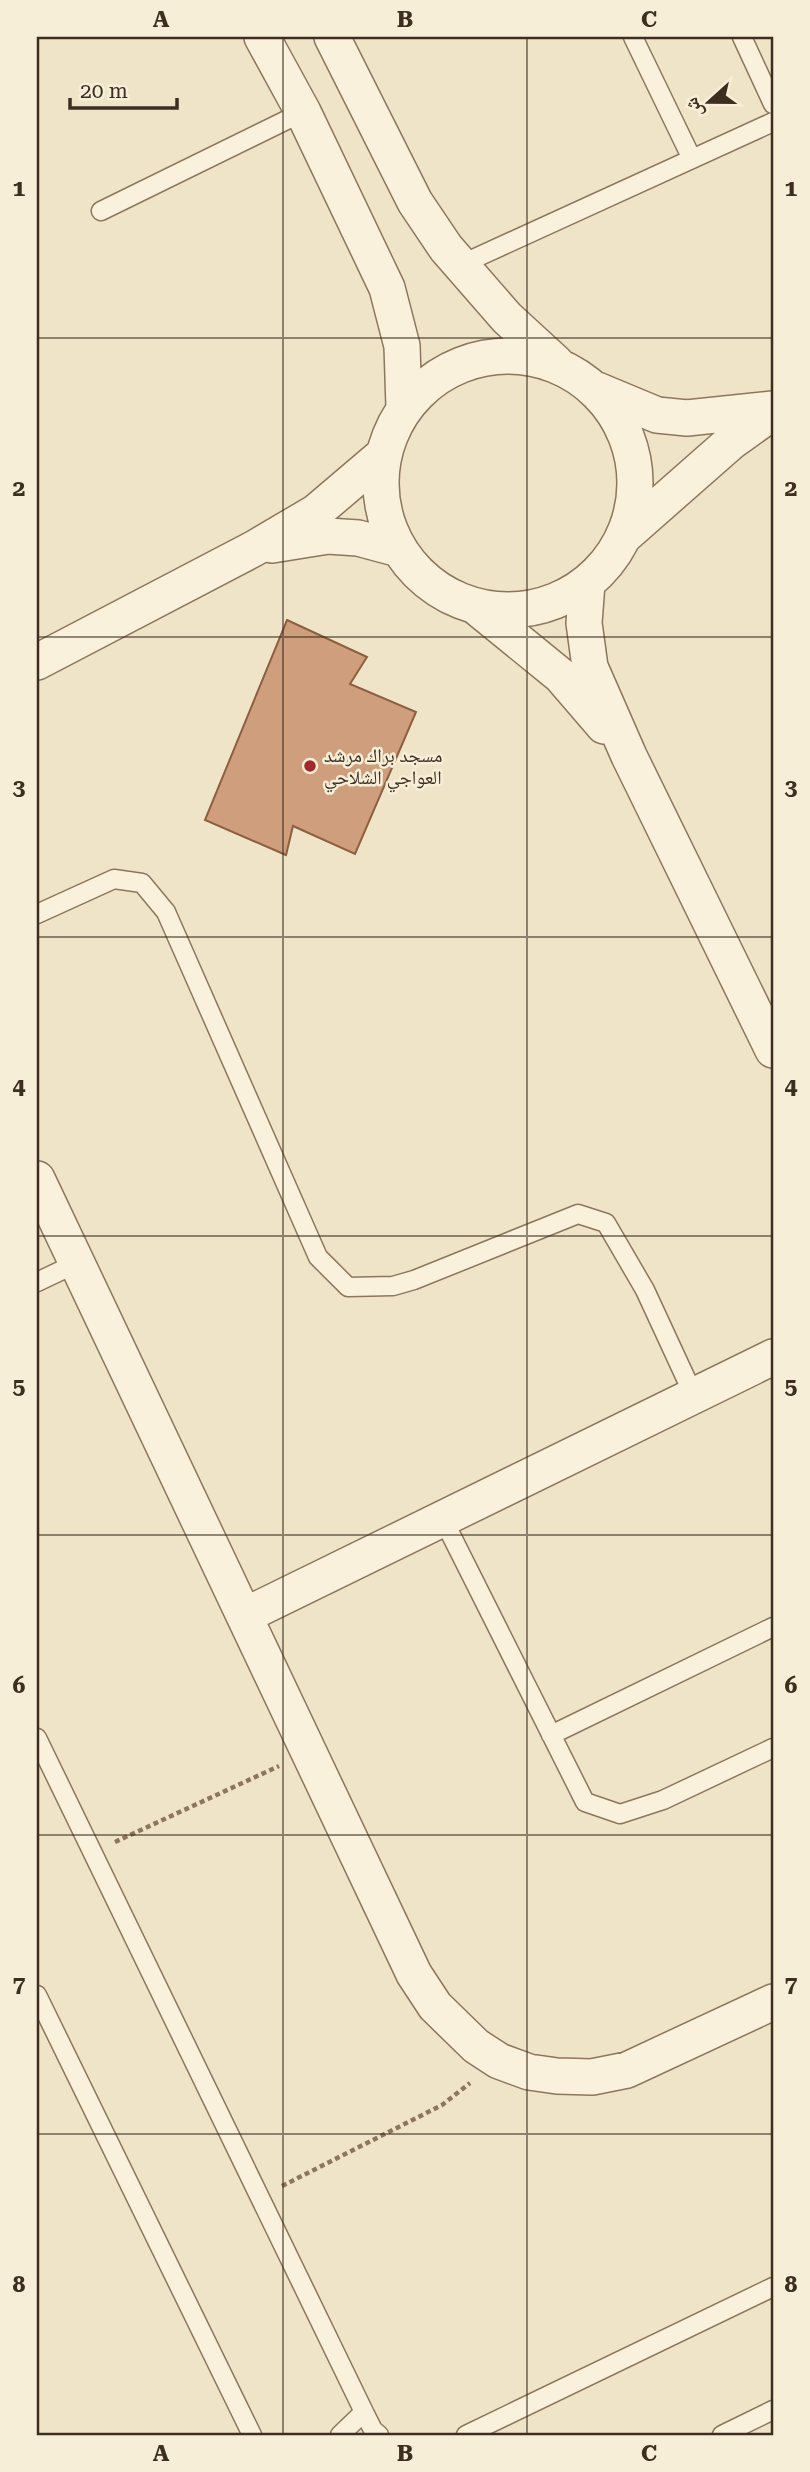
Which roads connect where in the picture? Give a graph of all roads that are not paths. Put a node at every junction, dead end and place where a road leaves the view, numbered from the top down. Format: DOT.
graph roads {
  1 [pos="262,37"];
  2 [pos="332,37"];
  3 [pos="633,37"];
  4 [pos="742,37"];
  5 [pos="773,104"];
  6 [pos="303,112"];
  7 [pos="773,122"];
  8 [pos="692,159"];
  9 [pos="101,211"];
  10 [pos="460,265"];
  11 [pos="561,367"];
  12 [pos="594,389"];
  13 [pos="404,408"];
  14 [pos="773,410"];
  15 [pos="383,455"];
  16 [pos="623,537"];
  17 [pos="255,548"];
  18 [pos="399,549"];
  19 [pos="587,583"];
  20 [pos="475,606"];
  21 [pos="42,655"];
  22 [pos="628,756"];
  23 [pos="37,914"];
  24 [pos="773,1051"];
  25 [pos="37,1179"];
  26 [pos="77,1263"];
  27 [pos="37,1282"];
  28 [pos="773,1357"];
  29 [pos="694,1396"];
  30 [pos="443,1518"];
  31 [pos="246,1615"];
  32 [pos="773,1627"];
  33 [pos="551,1735"];
  34 [pos="37,1738"];
  35 [pos="773,1748"];
  36 [pos="37,1995"];
  37 [pos="773,2002"];
  38 [pos="773,2287"];
  39 [pos="773,2410"];
  40 [pos="364,2413"];
  41 [pos="473,2433"];
  42 [pos="253,2435"];
  43 [pos="340,2435"];
  44 [pos="379,2435"];
  45 [pos="722,2435"];
  1 -- 6 [label="street"];
  2 -- 10 [label="street"];
  3 -- 8 [label="lane"];
  4 -- 5 [label="lane"];
  6 -- 9 [label="lane"];
  6 -- 13 [label="street"];
  7 -- 8 [label="lane"];
  8 -- 10 [label="lane"];
  10 -- 11 [label="street"];
  11 -- 12 [label="street"];
  11 -- 13 [label="street"];
  12 -- 14 [label="street"];
  12 -- 16 [label="street"];
  13 -- 15 [label="street"];
  14 -- 16 [label="street"];
  15 -- 17 [label="street"];
  15 -- 18 [label="street"];
  16 -- 19 [label="street"];
  17 -- 18 [label="street"];
  17 -- 21 [label="street"];
  18 -- 20 [label="street"];
  19 -- 20 [label="street"];
  19 -- 22 [label="street"];
  20 -- 22 [label="street"];
  22 -- 24 [label="street"];
  23 -- 29 [label="lane"];
  25 -- 26 [label="street"];
  26 -- 27 [label="lane"];
  26 -- 31 [label="street"];
  28 -- 29 [label="street"];
  29 -- 30 [label="street"];
  30 -- 31 [label="street"];
  30 -- 33 [label="lane"];
  31 -- 37 [label="street"];
  32 -- 33 [label="lane"];
  33 -- 35 [label="lane"];
  34 -- 40 [label="lane"];
  36 -- 42 [label="lane"];
  38 -- 41 [label="lane"];
  39 -- 45 [label="lane"];
  40 -- 43 [label="lane"];
  40 -- 44 [label="lane"];
}
